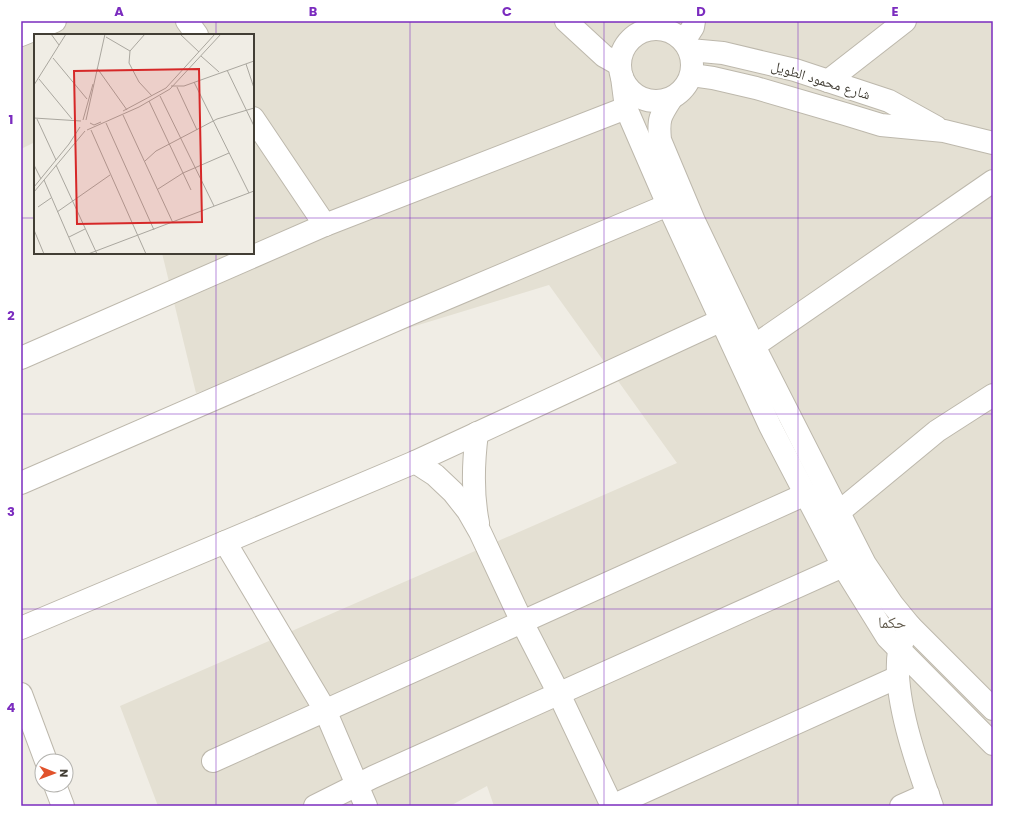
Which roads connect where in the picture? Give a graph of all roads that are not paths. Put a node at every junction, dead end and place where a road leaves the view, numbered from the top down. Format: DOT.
graph roads {
  1 [pos="55,21"];
  2 [pos="188,21"];
  3 [pos="566,21"];
  4 [pos="694,21"];
  5 [pos="905,21"];
  6 [pos="640,25"];
  7 [pos="196,34"];
  8 [pos="21,35"];
  9 [pos="687,46"];
  10 [pos="621,71"];
  11 [pos="692,75"];
  12 [pos="828,81"];
  13 [pos="671,99"];
  14 [pos="626,108"];
  15 [pos="254,119"];
  16 [pos="944,131"];
  17 [pos="993,143"];
  18 [pos="993,181"];
  19 [pos="668,205"];
  20 [pos="325,225"];
  21 [pos="722,320"];
  22 [pos="754,346"];
  23 [pos="21,358"];
  24 [pos="993,395"];
  25 [pos="477,433"];
  26 [pos="415,462"];
  27 [pos="21,483"];
  28 [pos="806,494"];
  29 [pos="838,512"];
  30 [pos="480,532"];
  31 [pos="225,542"];
  32 [pos="843,566"];
  33 [pos="522,622"];
  34 [pos="910,626"];
  35 [pos="21,628"];
  36 [pos="900,650"];
  37 [pos="898,677"];
  38 [pos="21,694"];
  39 [pos="559,694"];
  40 [pos="993,709"];
  41 [pos="325,710"];
  42 [pos="993,744"];
  43 [pos="43,753"];
  44 [pos="213,761"];
  45 [pos="357,785"];
  46 [pos="58,793"];
  47 [pos="930,800"];
  48 [pos="63,806"];
  49 [pos="315,806"];
  50 [pos="366,806"];
  51 [pos="612,806"];
  52 [pos="901,806"];
  1 -- 8 [label="street"];
  2 -- 7 [label="street"];
  3 -- 10 [label="street"];
  4 -- 9 [label="street"];
  5 -- 12 [label="street"];
  6 -- 9 [label="street"];
  6 -- 10 [label="street"];
  9 -- 11 [label="street"];
  9 -- 12 [label="street, شارع محمود الطويل"];
  10 -- 13 [label="street"];
  10 -- 14 [label="street"];
  11 -- 13 [label="street"];
  11 -- 16 [label="street, شارع محمود الطويل"];
  12 -- 16 [label="street, شارع محمود الطويل"];
  13 -- 22 [label="street"];
  14 -- 19 [label="street"];
  14 -- 20 [label="street"];
  15 -- 20 [label="street"];
  16 -- 17 [label="street, شارع محمود الطويل"];
  18 -- 22 [label="street"];
  19 -- 21 [label="street"];
  19 -- 27 [label="street"];
  20 -- 23 [label="street"];
  21 -- 25 [label="street"];
  21 -- 28 [label="street"];
  22 -- 29 [label="street"];
  24 -- 29 [label="street"];
  25 -- 26 [label="street"];
  25 -- 30 [label="street"];
  26 -- 30 [label="street"];
  26 -- 31 [label="street"];
  28 -- 32 [label="street"];
  28 -- 33 [label="street"];
  29 -- 34 [label="street"];
  30 -- 33 [label="street"];
  31 -- 35 [label="street"];
  31 -- 41 [label="street"];
  32 -- 36 [label="street"];
  32 -- 39 [label="street"];
  33 -- 39 [label="street"];
  33 -- 41 [label="street"];
  34 -- 36 [label="street"];
  34 -- 40 [label="street"];
  36 -- 37 [label="street"];
  36 -- 42 [label="street"];
  37 -- 47 [label="street"];
  37 -- 51 [label="street"];
  38 -- 43 [label="street"];
  39 -- 45 [label="street"];
  39 -- 51 [label="street"];
  41 -- 44 [label="street"];
  41 -- 45 [label="street"];
  45 -- 49 [label="street"];
  45 -- 50 [label="street"];
  46 -- 48 [label="street"];
  47 -- 52 [label="street"];
}
